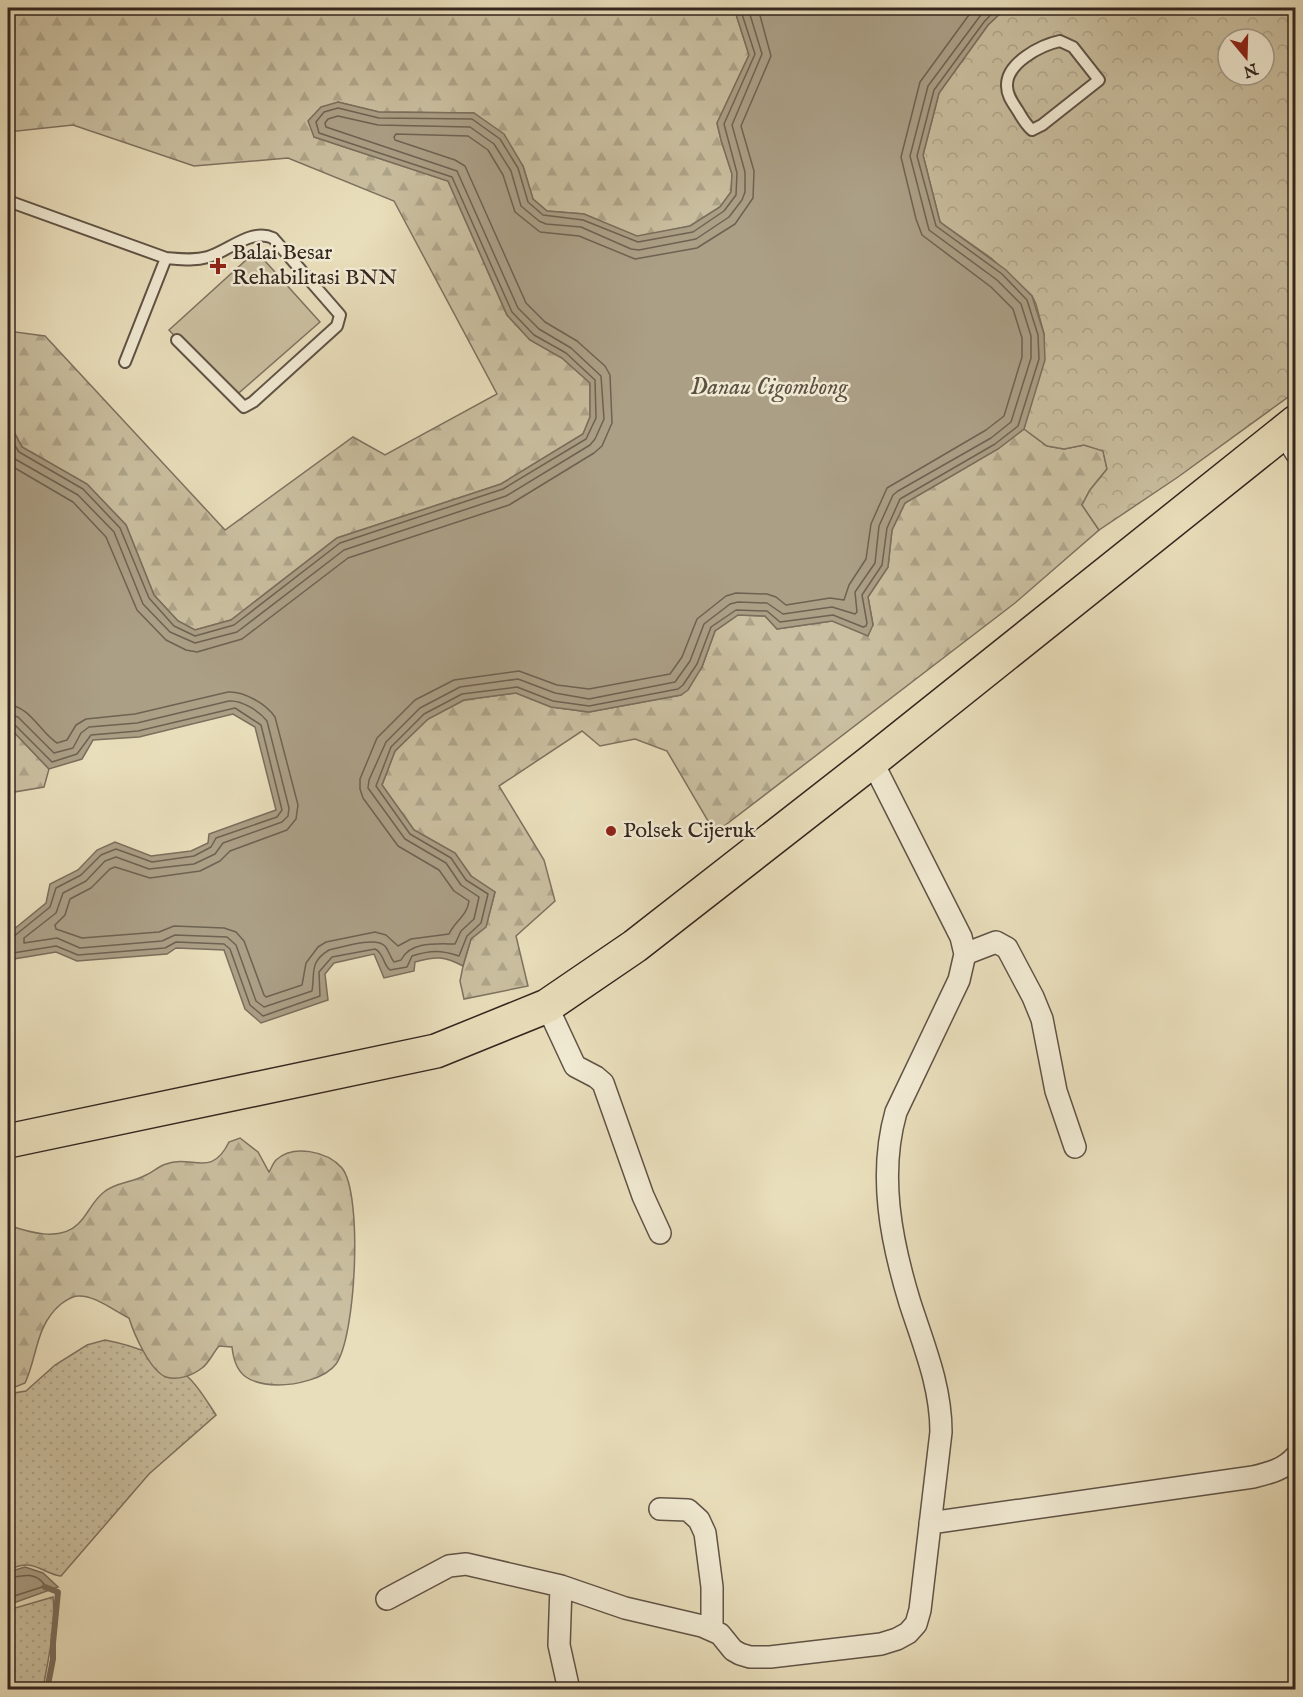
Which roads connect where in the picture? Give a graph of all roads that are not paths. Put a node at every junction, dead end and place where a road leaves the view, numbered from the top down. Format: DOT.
graph roads {
  1 [pos="1067,106"];
  2 [pos="8,201"];
  3 [pos="166,258"];
  4 [pos="177,340"];
  5 [pos="125,362"];
  6 [pos="1291,436"];
  7 [pos="872,761"];
  8 [pos="965,954"];
  9 [pos="547,1006"];
  10 [pos="8,1141"];
  11 [pos="1075,1147"];
  12 [pos="660,1233"];
  13 [pos="1296,1456"];
  14 [pos="660,1509"];
  15 [pos="930,1523"];
  16 [pos="561,1586"];
  17 [pos="387,1599"];
  18 [pos="712,1630"];
  19 [pos="569,1689"];
  1 -- 1 [label="lane"];
  2 -- 3 [label="lane"];
  3 -- 4 [label="lane"];
  3 -- 5 [label="lane"];
  6 -- 7 [label="highway"];
  7 -- 8 [label="street"];
  7 -- 9 [label="highway"];
  8 -- 11 [label="street"];
  8 -- 15 [label="street"];
  9 -- 10 [label="highway"];
  9 -- 12 [label="street"];
  13 -- 15 [label="street"];
  14 -- 18 [label="street"];
  15 -- 18 [label="street"];
  16 -- 17 [label="street"];
  16 -- 18 [label="street"];
  16 -- 19 [label="street"];
}
